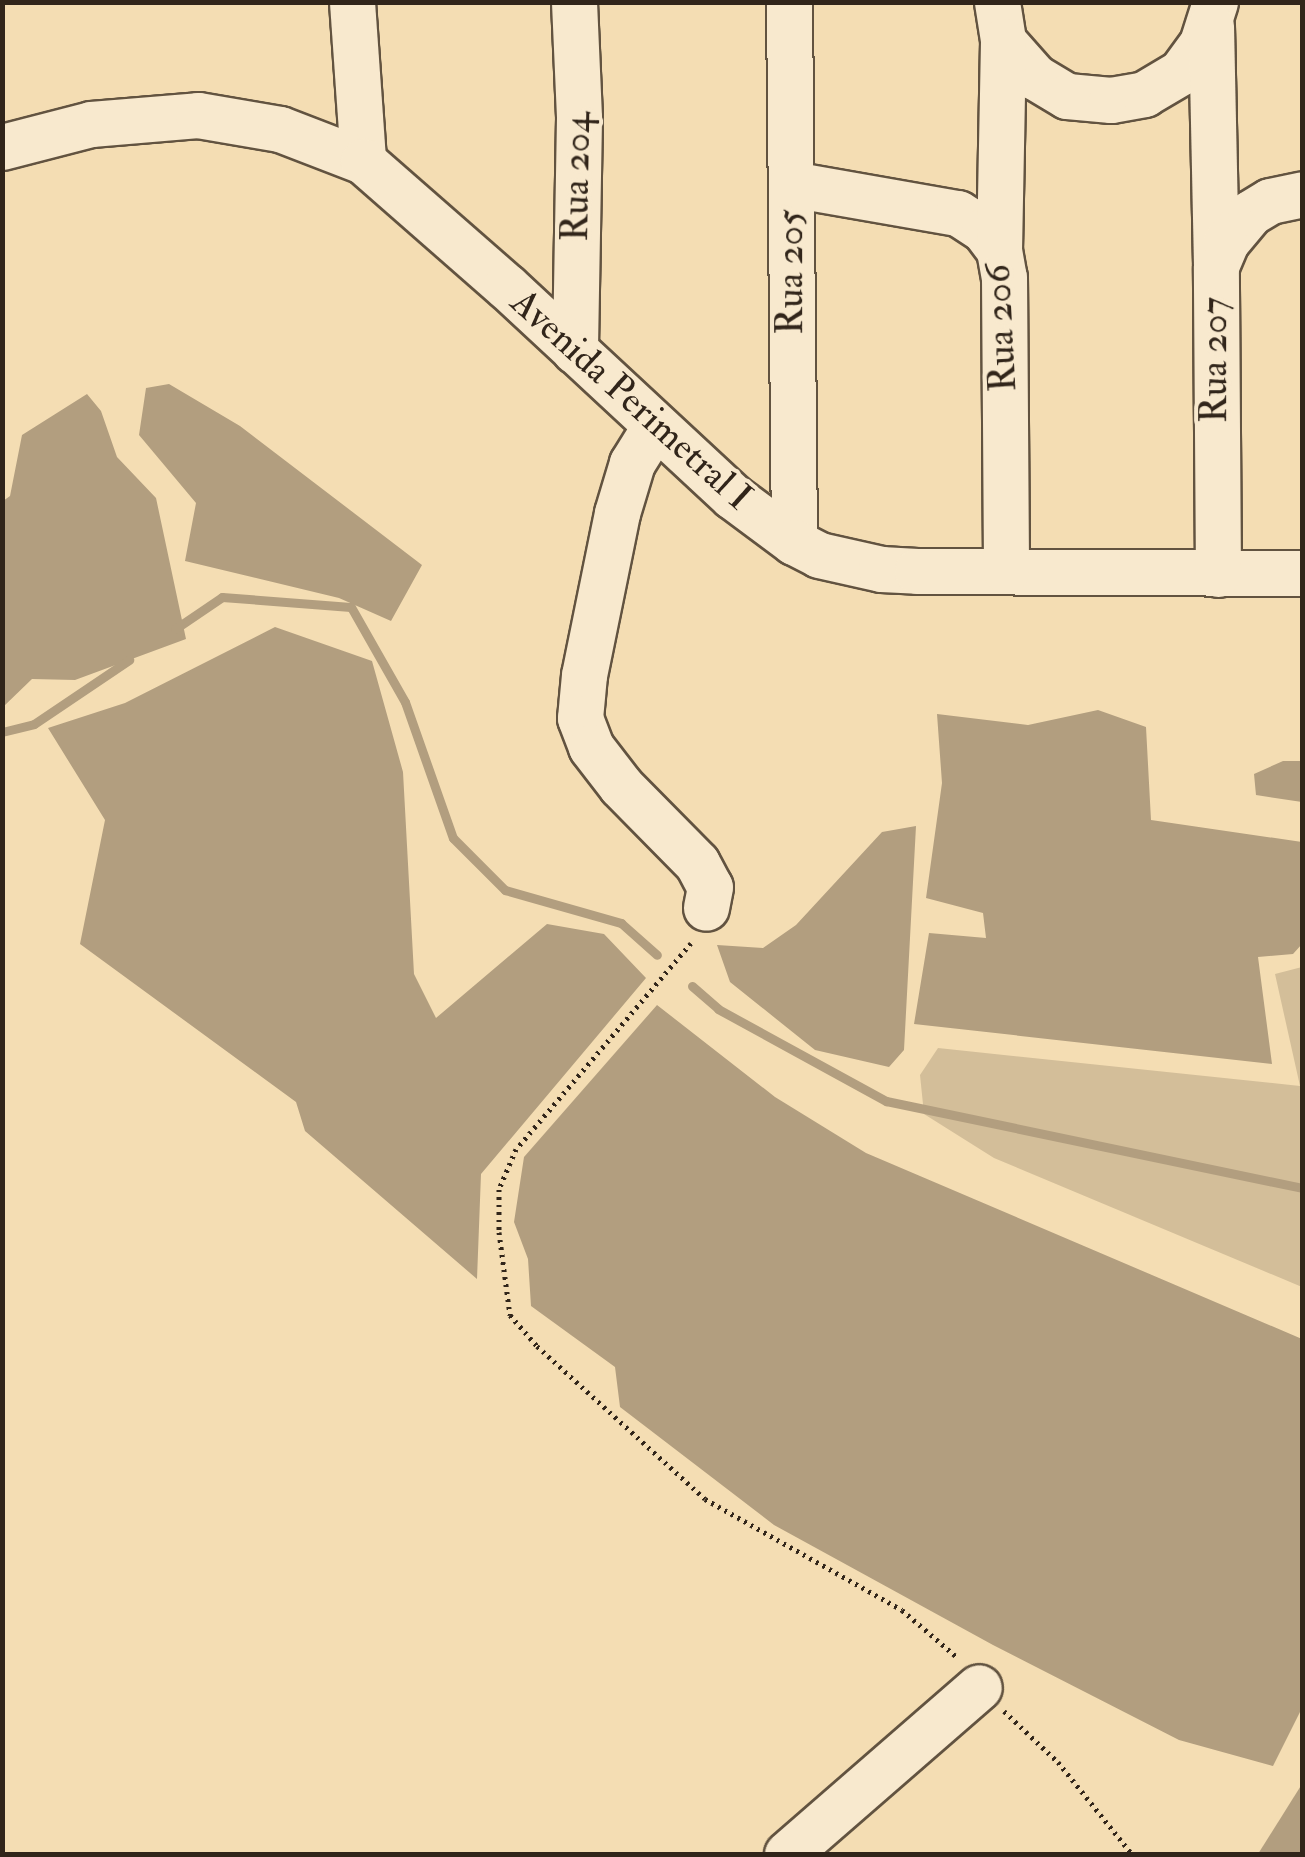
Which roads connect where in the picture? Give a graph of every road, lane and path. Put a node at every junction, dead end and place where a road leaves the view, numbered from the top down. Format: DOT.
graph roads {
  1 [pos="352,2"];
  2 [pos="574,2"];
  3 [pos="789,2"];
  4 [pos="1213,13"];
  5 [pos="1000,22"];
  6 [pos="2,148"];
  7 [pos="363,161"];
  8 [pos="791,184"];
  9 [pos="1302,194"];
  10 [pos="999,250"];
  11 [pos="1216,266"];
  12 [pos="575,352"];
  13 [pos="655,426"];
  14 [pos="794,542"];
  15 [pos="1006,571"];
  16 [pos="1302,573"];
  17 [pos="1218,574"];
  18 [pos="706,908"];
  19 [pos="979,1687"];
  20 [pos="787,1854"];
  21 [pos="1132,1854"];
  1 -- 7 [label="street"];
  2 -- 12 [label="street, Rua 204"];
  3 -- 8 [label="street, Rua 205"];
  4 -- 5 [label="street"];
  4 -- 11 [label="street"];
  5 -- 10 [label="street"];
  6 -- 7 [label="street, Avenida Perimetral I"];
  7 -- 12 [label="street, Avenida Perimetral I"];
  8 -- 10 [label="street, Rua 206"];
  8 -- 14 [label="street, Rua 205"];
  9 -- 11 [label="street, Rua 207"];
  10 -- 15 [label="street, Rua 206"];
  11 -- 17 [label="street, Rua 207"];
  12 -- 13 [label="street, Avenida Perimetral I"];
  13 -- 14 [label="street, Avenida Perimetral I"];
  13 -- 18 [label="street"];
  14 -- 15 [label="street, Avenida Perimetral I"];
  15 -- 17 [label="street, Avenida Perimetral I"];
  16 -- 17 [label="street, Avenida Perimetral I"];
  18 -- 19 [label="path"];
  19 -- 20 [label="street"];
  19 -- 21 [label="path"];
}
